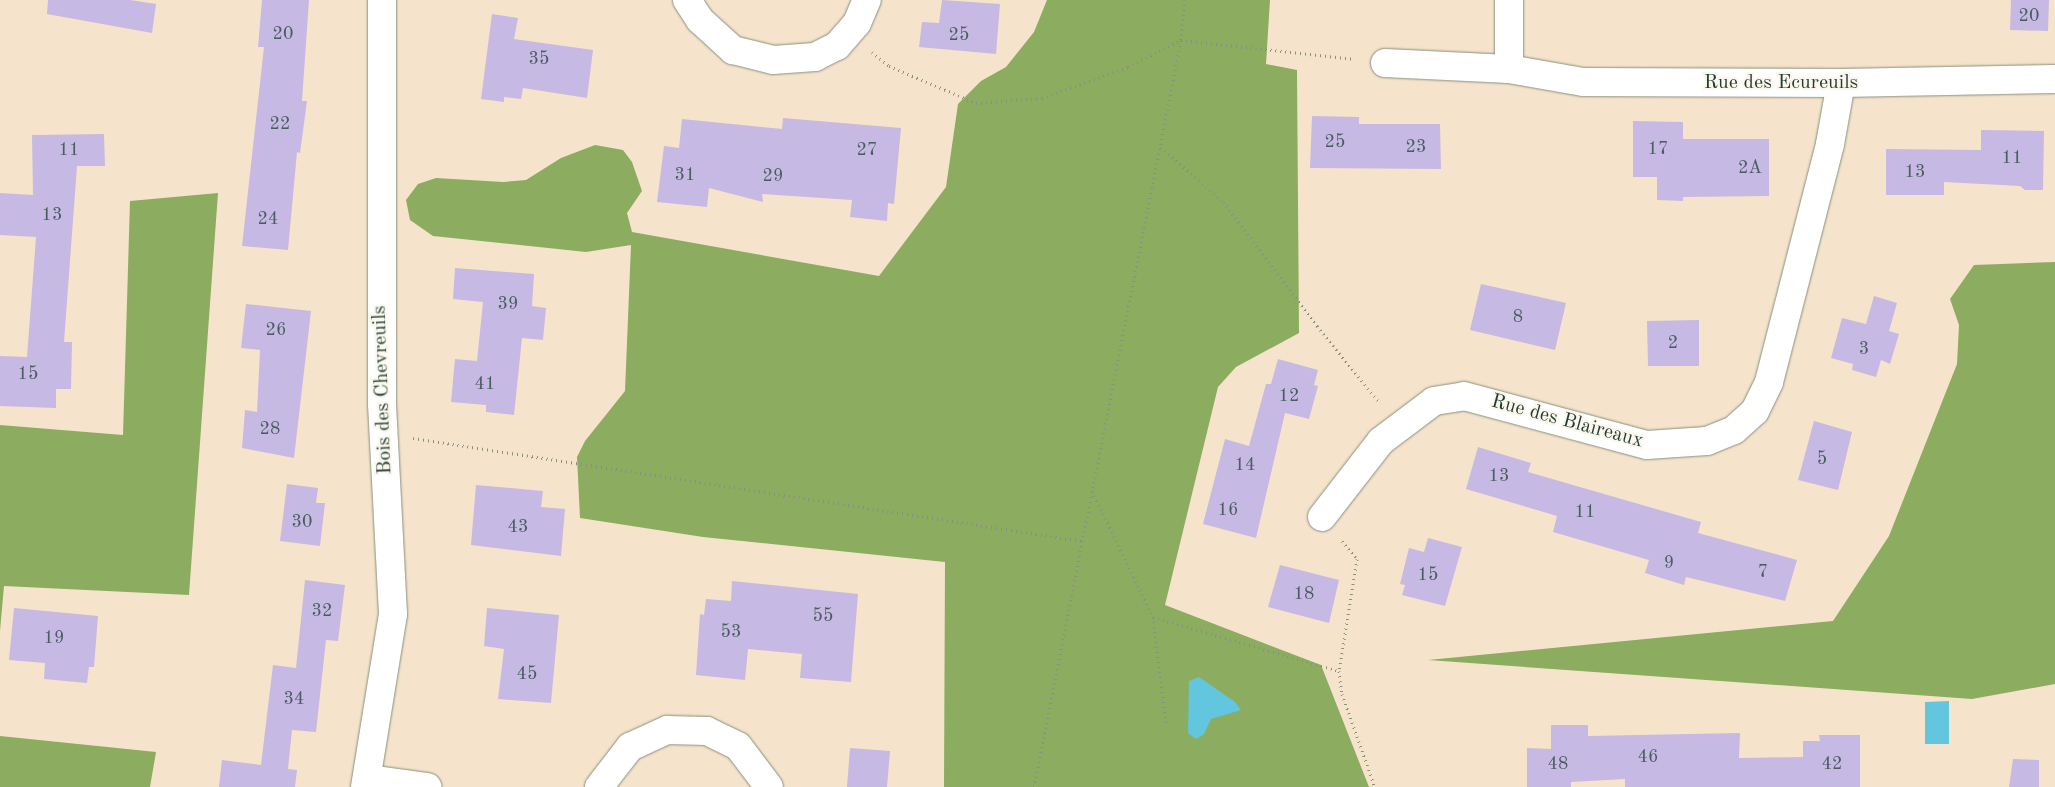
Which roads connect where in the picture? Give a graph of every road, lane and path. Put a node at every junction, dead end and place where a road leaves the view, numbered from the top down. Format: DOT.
graph roads {
  1 [pos="382,0"];
  2 [pos="687,0"];
  3 [pos="867,0"];
  4 [pos="1185,0"];
  5 [pos="1509,0"];
  6 [pos="848,33"];
  7 [pos="1181,40"];
  8 [pos="1385,63"];
  9 [pos="1509,69"];
  10 [pos="2055,79"];
  11 [pos="1841,83"];
  12 [pos="1160,146"];
  13 [pos="1400,426"];
  14 [pos="383,433"];
  15 [pos="1092,491"];
  16 [pos="1322,517"];
  17 [pos="1082,542"];
  18 [pos="1153,617"];
  19 [pos="1339,671"];
  20 [pos="1166,722"];
  21 [pos="367,783"];
  22 [pos="427,787"];
  23 [pos="599,787"];
  24 [pos="769,787"];
  25 [pos="1034,787"];
  26 [pos="1375,787"];
  1 -- 14 [label="street, Bois des Chevreuils"];
  2 -- 6 [label="street"];
  3 -- 6 [label="street"];
  4 -- 7 [label="path"];
  5 -- 9 [label="street"];
  6 -- 7 [label="path"];
  7 -- 8 [label="path"];
  7 -- 12 [label="path"];
  8 -- 9 [label="street, Rue des Ecureuils"];
  9 -- 11 [label="street, Rue des Ecureuils"];
  10 -- 11 [label="street, Rue des Ecureuils"];
  11 -- 13 [label="street, Rue des Blaireaux"];
  12 -- 13 [label="path"];
  12 -- 15 [label="path"];
  13 -- 16 [label="street, Rue des Blaireaux"];
  14 -- 17 [label="path"];
  14 -- 21 [label="street, Bois des Chevreuils"];
  15 -- 17 [label="path"];
  15 -- 18 [label="path"];
  16 -- 19 [label="path"];
  17 -- 25 [label="path"];
  18 -- 19 [label="path"];
  18 -- 20 [label="path"];
  19 -- 26 [label="path"];
  21 -- 22 [label="street, Bois des Chevreuils"];
  23 -- 24 [label="street"];
}
